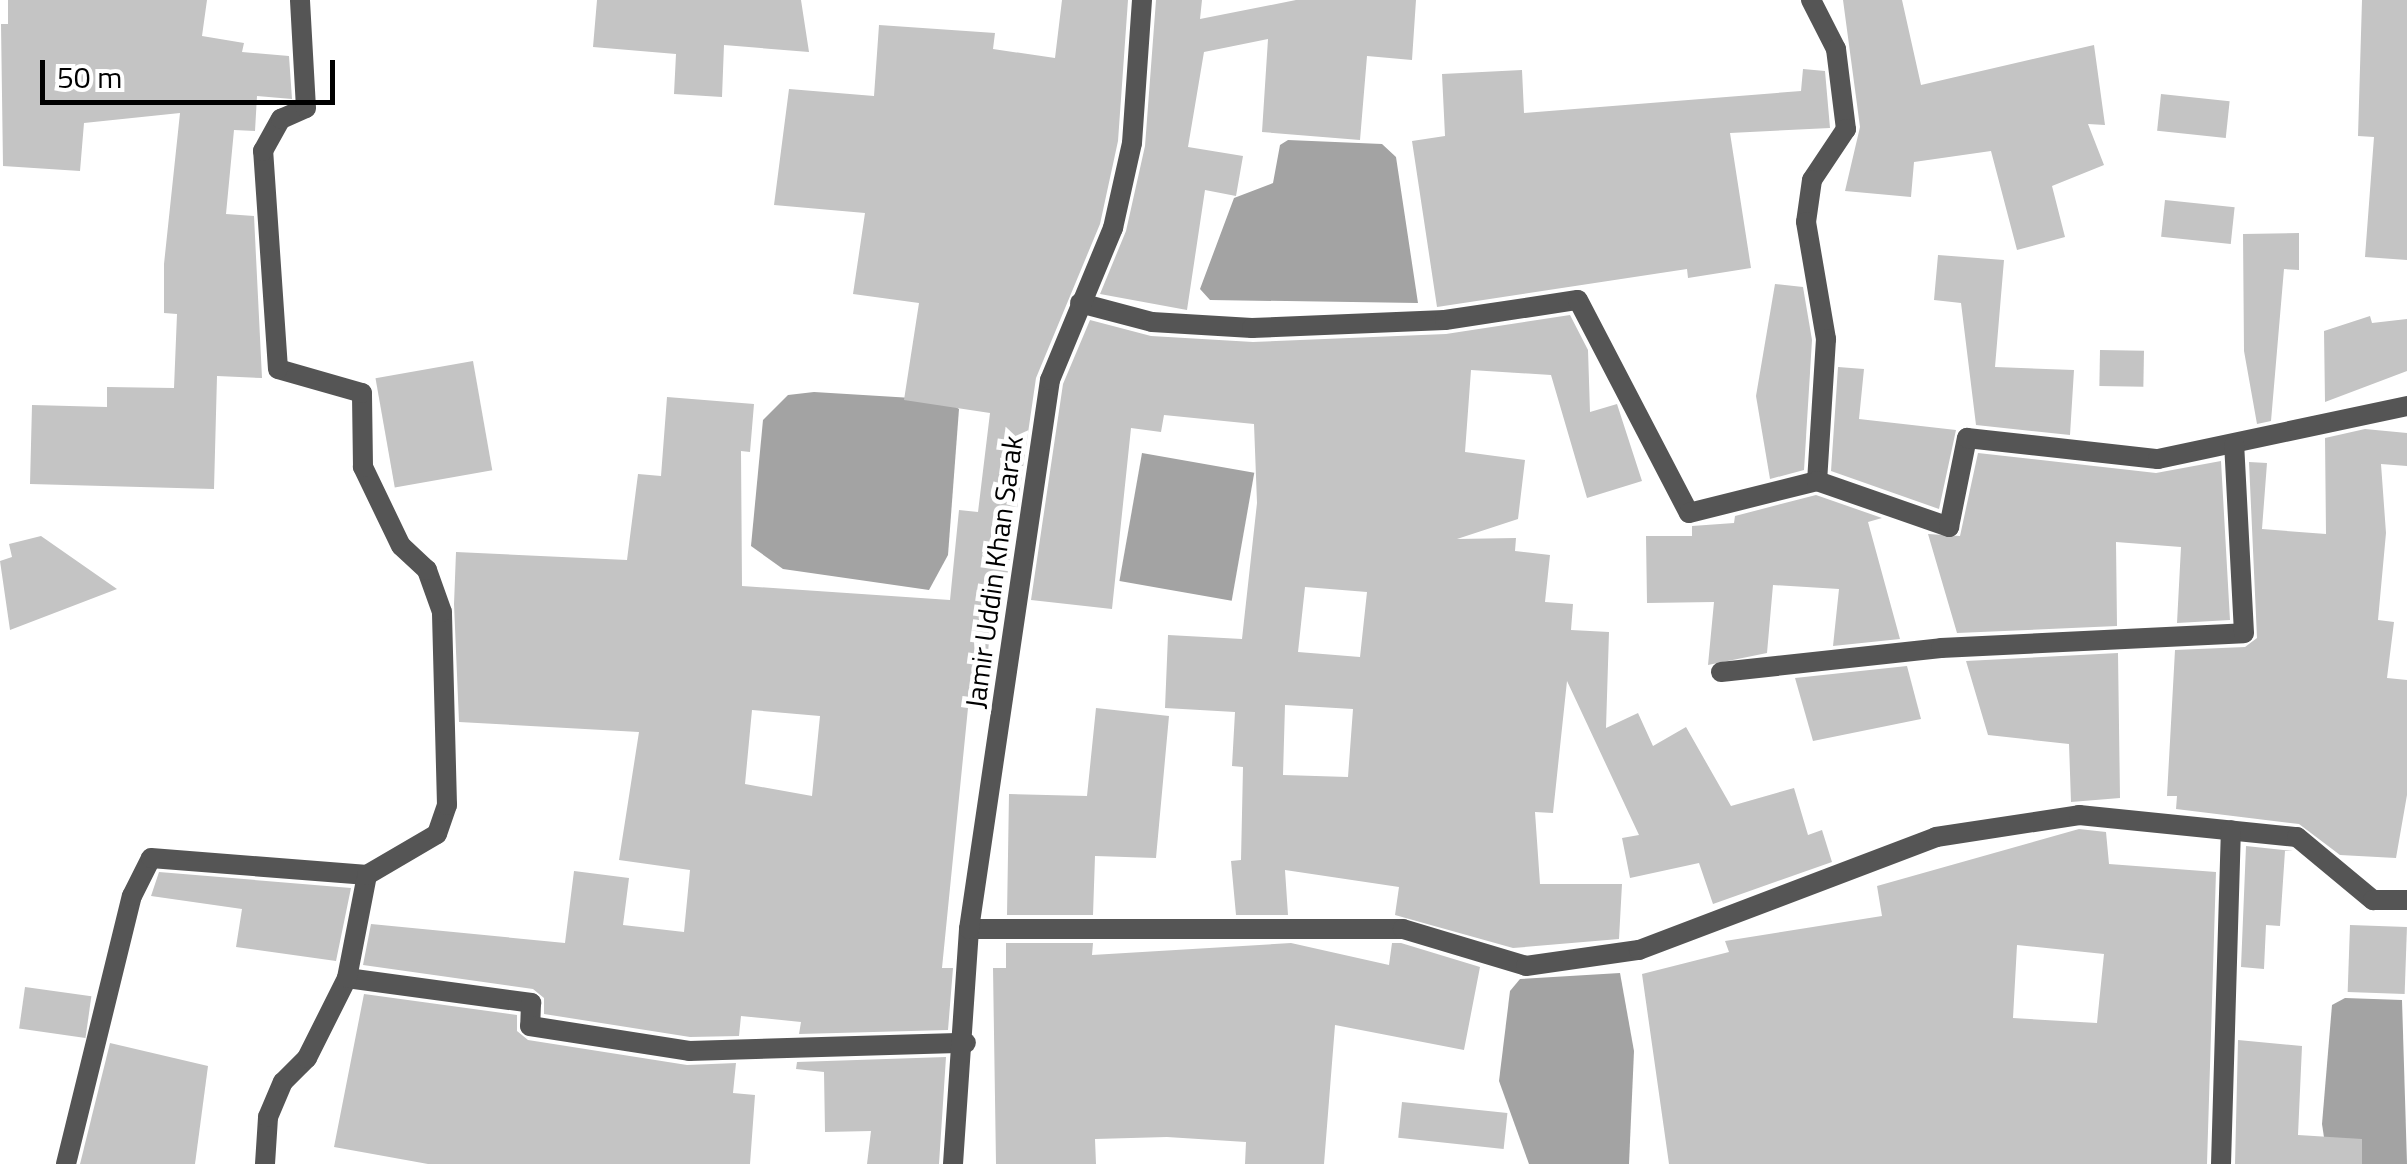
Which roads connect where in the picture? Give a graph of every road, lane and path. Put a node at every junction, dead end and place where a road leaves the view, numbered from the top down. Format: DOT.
graph roads {
  1 [pos="300,0"];
  2 [pos="1142,0"];
  3 [pos="1811,0"];
  4 [pos="1080,303"];
  5 [pos="2407,406"];
  6 [pos="2234,445"];
  7 [pos="1816,481"];
  8 [pos="1722,672"];
  9 [pos="2231,830"];
  10 [pos="367,875"];
  11 [pos="2407,900"];
  12 [pos="969,929"];
  13 [pos="346,978"];
  14 [pos="966,1043"];
  15 [pos="66,1164"];
  16 [pos="265,1164"];
  17 [pos="953,1164"];
  18 [pos="2222,1164"];
  1 -- 10 [label="street"];
  2 -- 4 [label="street, Jamir Uddin Khan Sarak"];
  3 -- 7 [label="street"];
  4 -- 7 [label="street"];
  4 -- 12 [label="street, Jamir Uddin Khan Sarak"];
  5 -- 6 [label="street"];
  6 -- 7 [label="street"];
  6 -- 8 [label="street"];
  9 -- 11 [label="street"];
  9 -- 12 [label="street"];
  9 -- 18 [label="street"];
  10 -- 13 [label="street"];
  10 -- 15 [label="street"];
  12 -- 14 [label="street, Jamir Uddin Khan Sarak"];
  13 -- 14 [label="street"];
  13 -- 16 [label="street"];
  14 -- 17 [label="street, Jamir Uddin Khan Sarak"];
}
